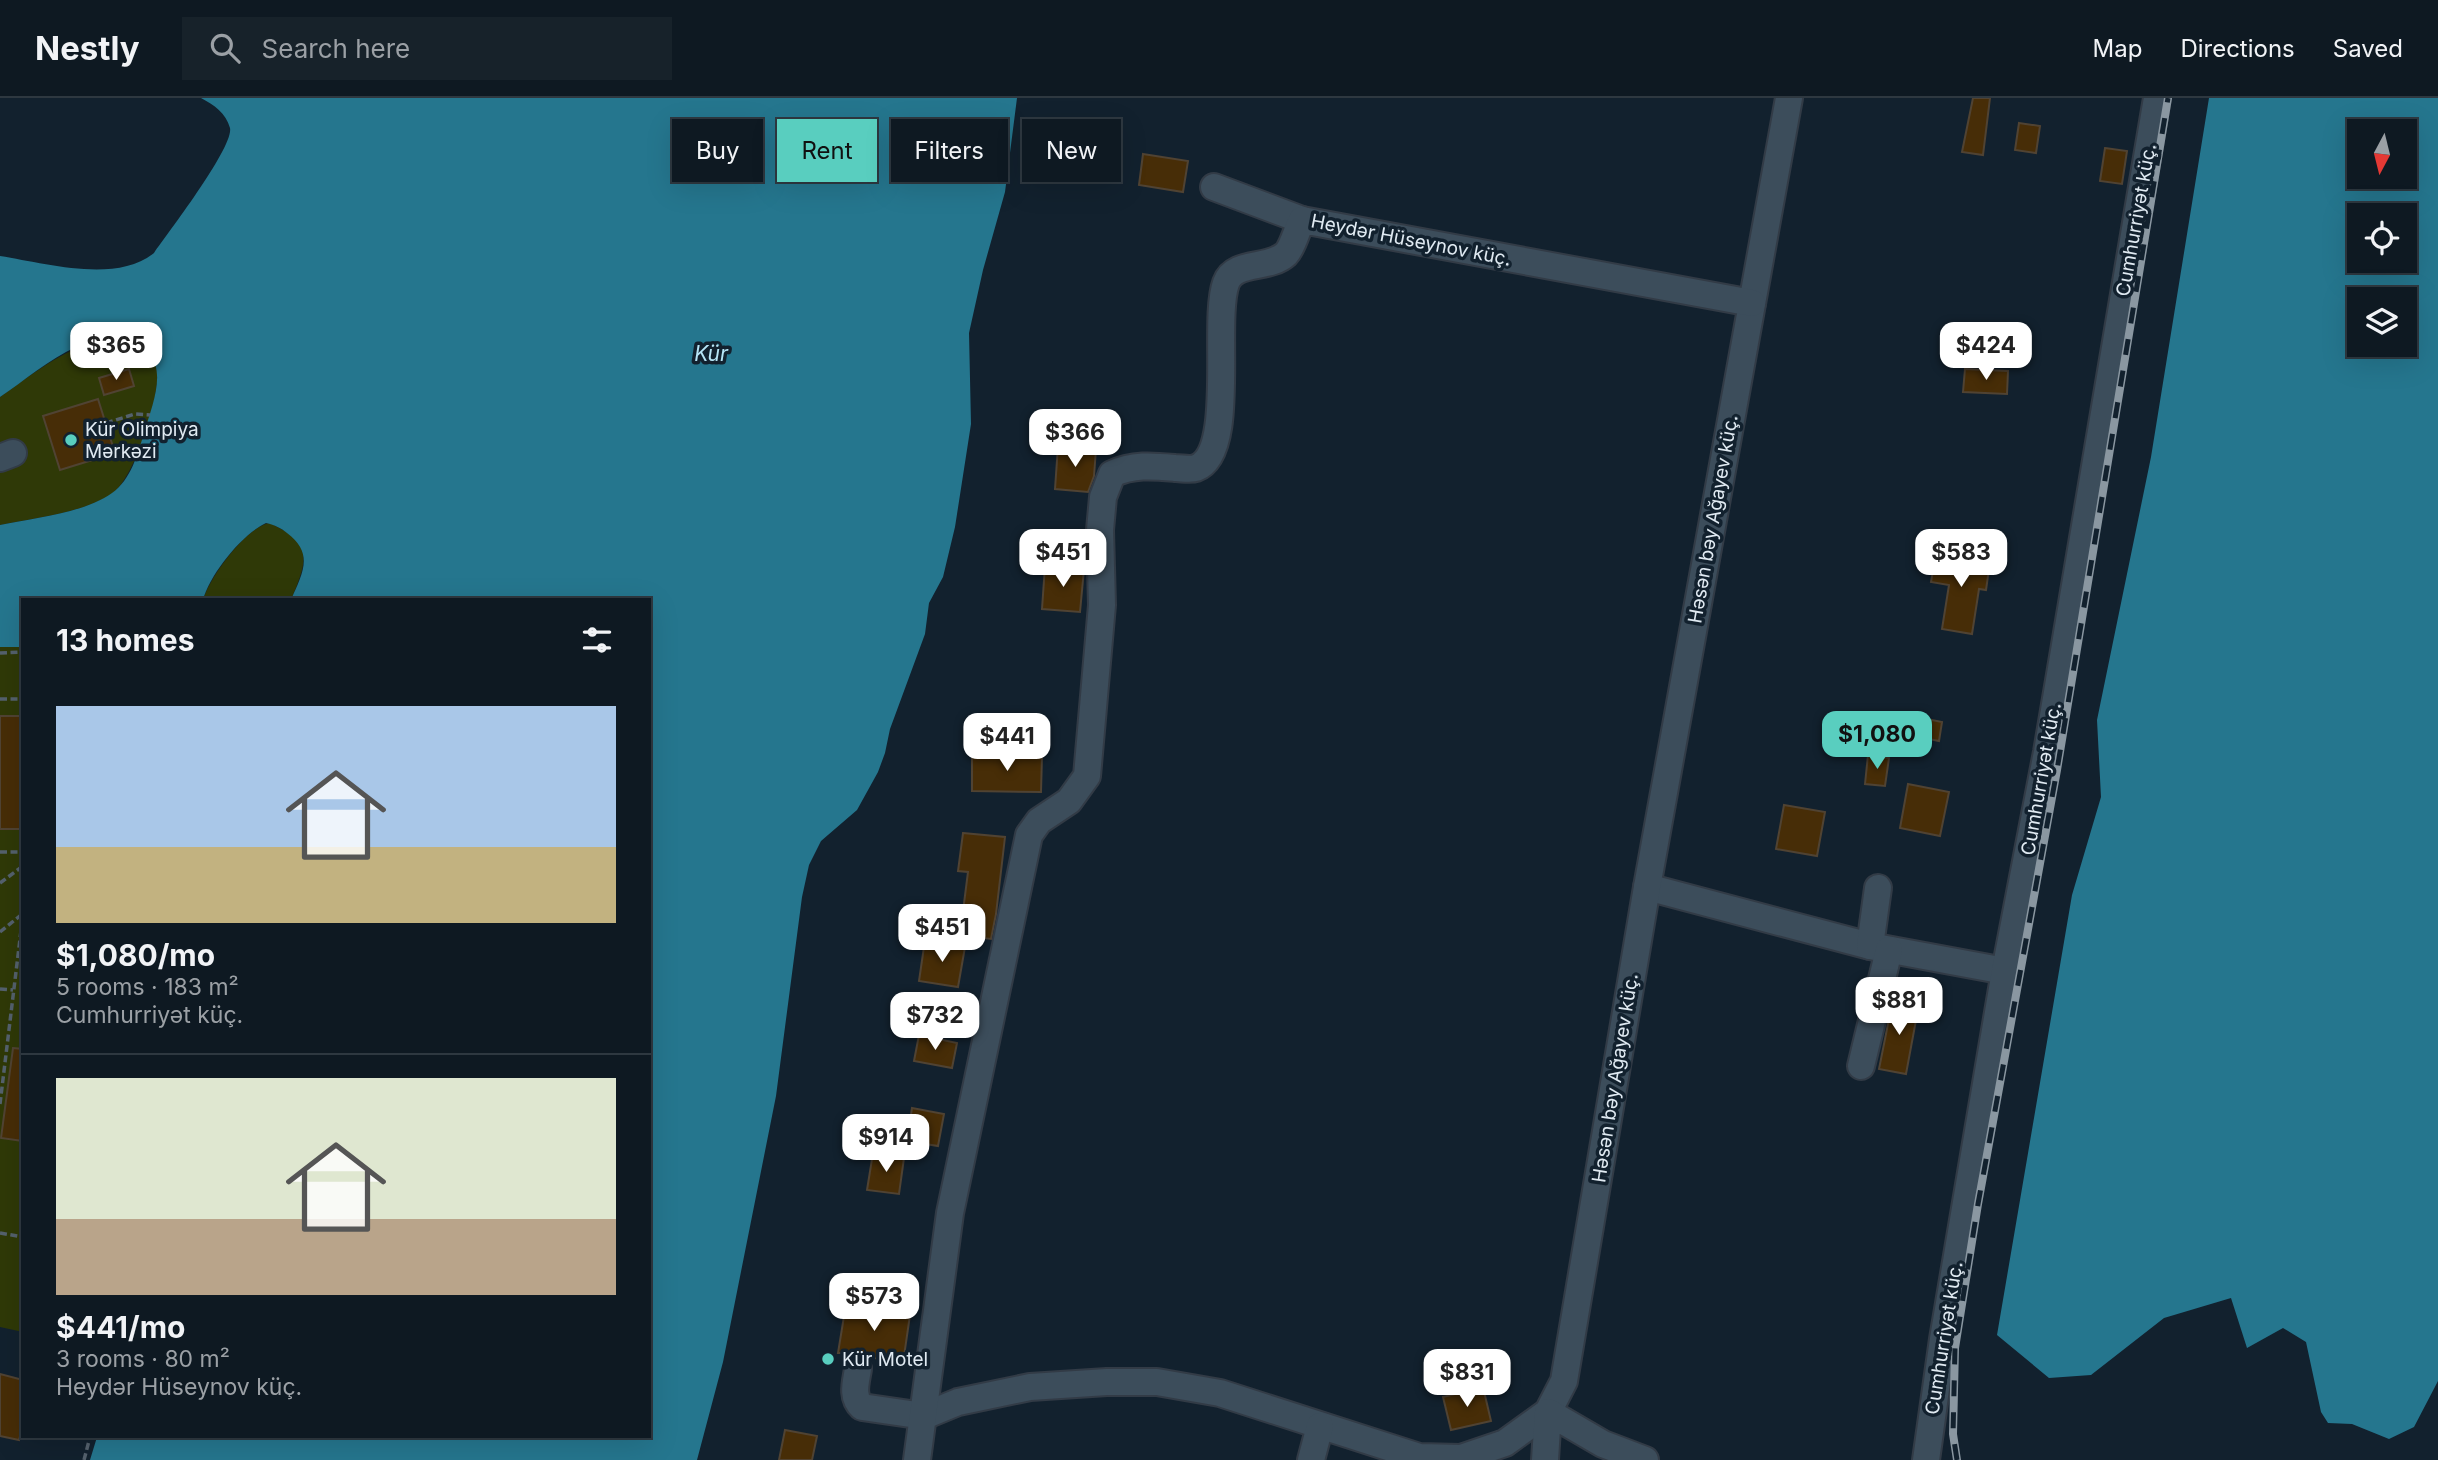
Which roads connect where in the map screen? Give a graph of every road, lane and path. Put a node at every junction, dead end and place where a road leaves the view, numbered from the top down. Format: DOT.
graph roads {
  1 [pos="1789,98"];
  2 [pos="2157,98"];
  3 [pos="1214,187"];
  4 [pos="1302,220"];
  5 [pos="1752,303"];
  6 [pos="150,415"];
  7 [pos="106,423"];
  8 [pos="21,652"];
  9 [pos="0,653"];
  10 [pos="0,699"];
  11 [pos="21,699"];
  12 [pos="0,852"];
  13 [pos="21,852"];
  14 [pos="21,867"];
  15 [pos="0,883"];
  16 [pos="1647,887"];
  17 [pos="1878,888"];
  18 [pos="21,916"];
  19 [pos="21,929"];
  20 [pos="0,932"];
  21 [pos="1879,948"];
  22 [pos="2005,971"];
  23 [pos="0,989"];
  24 [pos="13,990"];
  25 [pos="1861,1066"];
  26 [pos="0,1104"];
  27 [pos="0,1233"];
  28 [pos="21,1237"];
  29 [pos="858,1369"];
  30 [pos="1548,1412"];
  31 [pos="924,1416"];
  32 [pos="1320,1426"];
  33 [pos="90,1438"];
  34 [pos="84,1460"];
  35 [pos="917,1460"];
  36 [pos="1311,1460"];
  37 [pos="1545,1460"];
  38 [pos="1645,1460"];
  39 [pos="1926,1460"];
  1 -- 5 [label="street, Həsən bəy Ağayev küç."];
  2 -- 22 [label="street, Cumhurriyət küç."];
  3 -- 4 [label="street"];
  4 -- 5 [label="street, Heydər Hüseynov küç."];
  4 -- 31 [label="street, Heydər Hüseynov küç."];
  5 -- 16 [label="street, Həsən bəy Ağayev küç."];
  6 -- 7 [label="path"];
  8 -- 9 [label="path"];
  10 -- 11 [label="path"];
  12 -- 13 [label="path"];
  14 -- 15 [label="path"];
  16 -- 21 [label="street"];
  16 -- 30 [label="street, Həsən bəy Ağayev küç."];
  17 -- 21 [label="street"];
  18 -- 20 [label="path"];
  19 -- 24 [label="path"];
  21 -- 22 [label="street"];
  21 -- 25 [label="street"];
  22 -- 39 [label="street, Cumhurriyət küç."];
  23 -- 24 [label="path"];
  24 -- 26 [label="path"];
  27 -- 28 [label="path"];
  29 -- 31 [label="street"];
  30 -- 32 [label="street, Həsən bəy Ağayev küç."];
  30 -- 37 [label="street"];
  30 -- 38 [label="street"];
  31 -- 32 [label="street, Həsən bəy Ağayev küç."];
  31 -- 35 [label="street, Heydər Hüseynov küç."];
  32 -- 36 [label="street"];
  33 -- 34 [label="path"];
}
